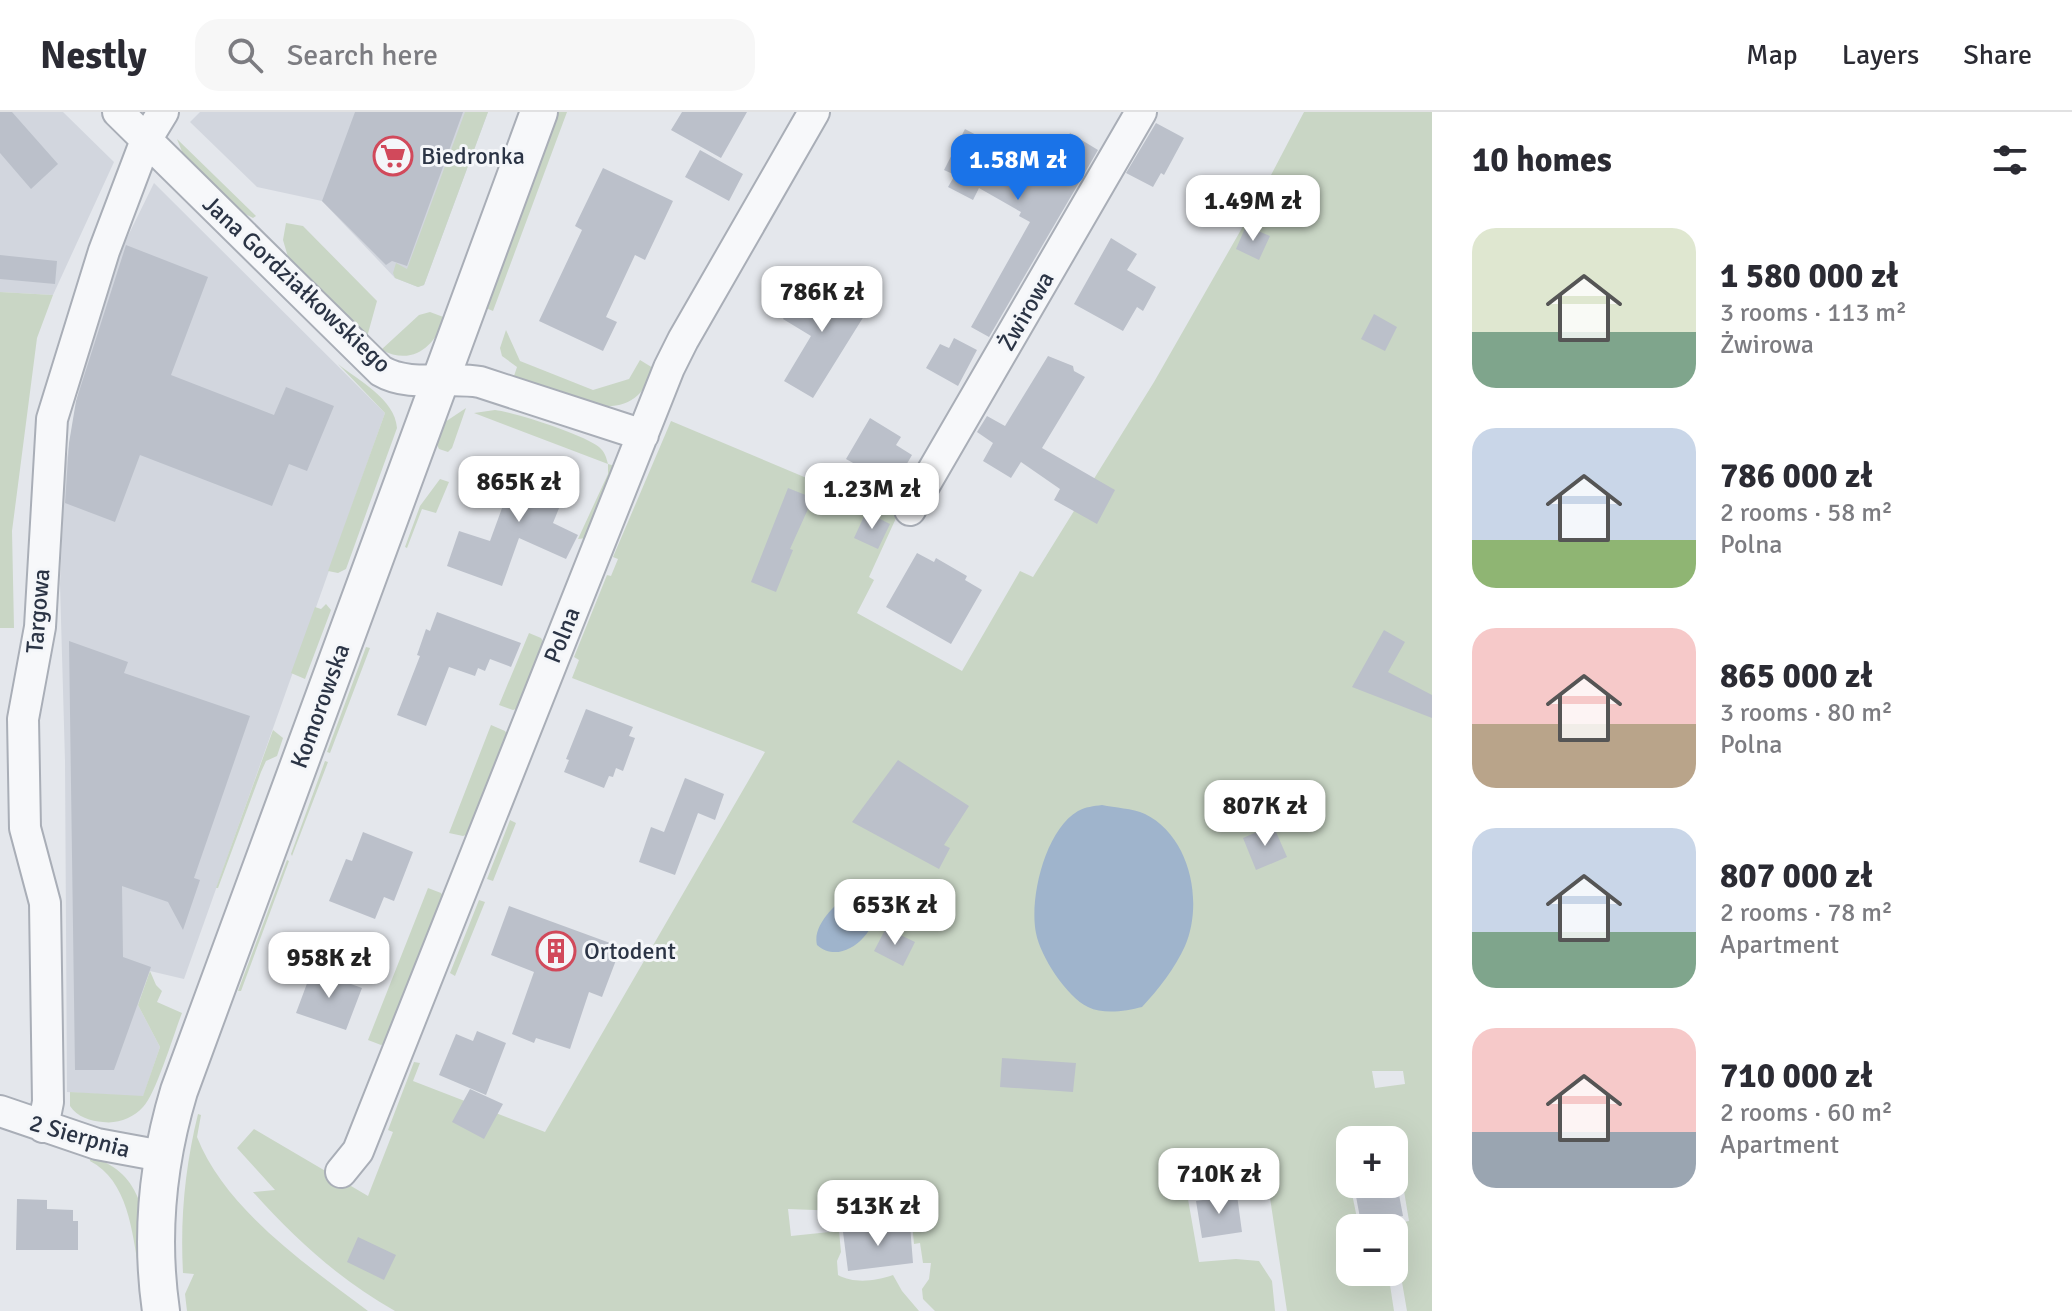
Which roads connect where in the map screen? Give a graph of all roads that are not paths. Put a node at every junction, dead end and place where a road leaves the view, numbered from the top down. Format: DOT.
graph roads {
  1 [pos="118,112"];
  2 [pos="163,112"];
  3 [pos="539,112"];
  4 [pos="814,112"];
  5 [pos="1141,112"];
  6 [pos="146,140"];
  7 [pos="440,378"];
  8 [pos="643,435"];
  9 [pos="910,510"];
  10 [pos="0,1111"];
  11 [pos="43,1127"];
  12 [pos="162,1156"];
  13 [pos="341,1172"];
  14 [pos="161,1311"];
  1 -- 6 [label="street, Jana Gordziałkowskiego"];
  2 -- 6 [label="street, Targowa"];
  3 -- 7 [label="street, Komorowska"];
  4 -- 8 [label="street, Polna"];
  5 -- 9 [label="street, Żwirowa"];
  6 -- 7 [label="street, Jana Gordziałkowskiego"];
  6 -- 11 [label="street, Targowa"];
  7 -- 8 [label="street, Jana Gordziałkowskiego"];
  7 -- 12 [label="street, Komorowska"];
  8 -- 13 [label="street, Polna"];
  10 -- 11 [label="street, 2 Sierpnia"];
  11 -- 12 [label="street, 2 Sierpnia"];
  12 -- 14 [label="street, Komorowska"];
}
